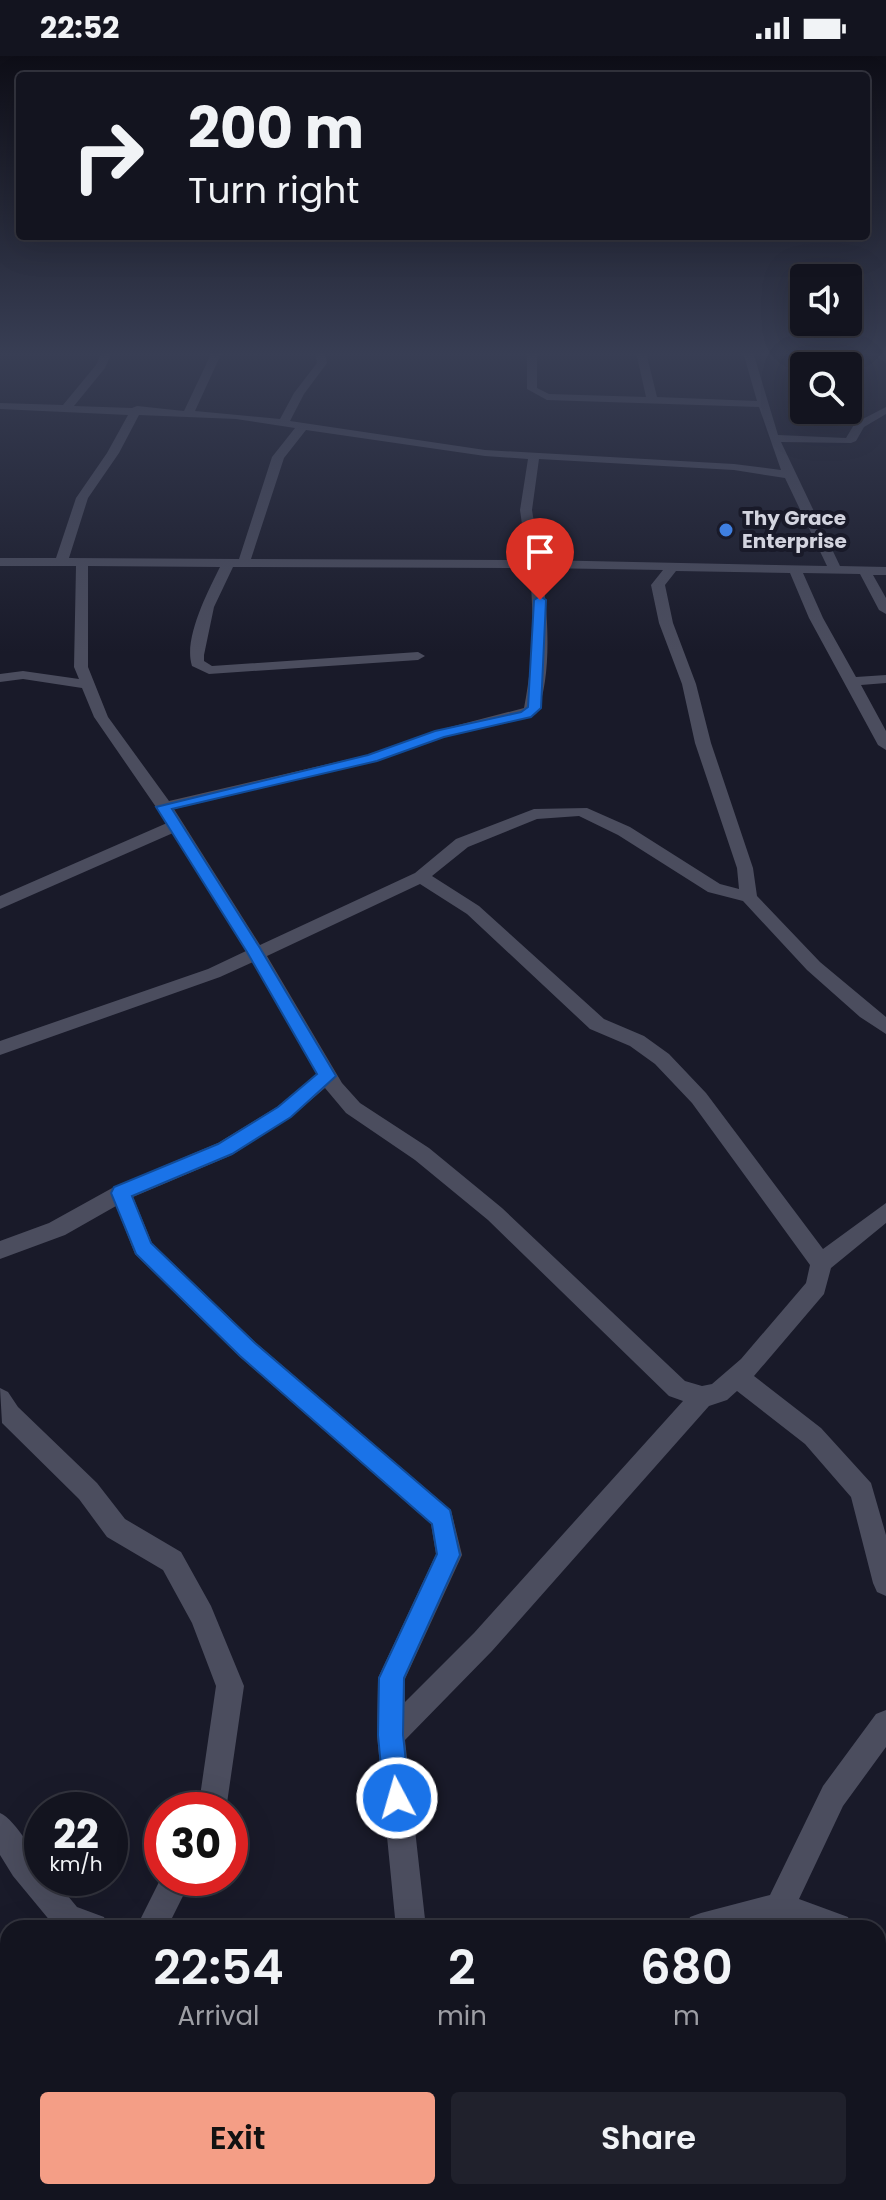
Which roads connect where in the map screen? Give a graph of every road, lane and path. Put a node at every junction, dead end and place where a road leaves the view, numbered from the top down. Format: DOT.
graph roads {
  1 [pos="114,452"];
  2 [pos="282,452"];
  3 [pos="496,452"];
  4 [pos="780,452"];
  5 [pos="534,457"];
  6 [pos="789,475"];
  7 [pos="0,562"];
  8 [pos="61,562"];
  9 [pos="82,562"];
  10 [pos="236,562"];
  11 [pos="536,564"];
  12 [pos="673,566"];
  13 [pos="795,569"];
  14 [pos="835,570"];
  15 [pos="864,570"];
  16 [pos="886,571"];
  17 [pos="886,610"];
  18 [pos="418,656"];
  19 [pos="5,676"];
  20 [pos="886,679"];
  21 [pos="852,682"];
  22 [pos="86,684"];
  23 [pos="886,745"];
  24 [pos="164,807"];
  25 [pos="174,826"];
  26 [pos="421,877"];
  27 [pos="749,897"];
  28 [pos="0,903"];
  29 [pos="255,951"];
  30 [pos="886,1027"];
  31 [pos="0,1048"];
  32 [pos="327,1076"];
  33 [pos="121,1193"];
  34 [pos="886,1211"];
  35 [pos="0,1250"];
  36 [pos="821,1263"];
  37 [pos="737,1377"];
  38 [pos="702,1397"];
  39 [pos="0,1399"];
  40 [pos="886,1583"];
  41 [pos="886,1724"];
  42 [pos="391,1735"];
  43 [pos="215,1792"];
  44 [pos="0,1827"];
  45 [pos="168,1896"];
  46 [pos="780,1907"];
  47 [pos="72,1920"];
  48 [pos="155,1920"];
  49 [pos="410,1920"];
  50 [pos="731,1920"];
  51 [pos="815,1920"];
  1 -- 8 [label="street"];
  2 -- 10 [label="street"];
  3 -- 5 [label="street"];
  4 -- 6 [label="street"];
  5 -- 6 [label="street"];
  5 -- 11 [label="street"];
  6 -- 14 [label="street"];
  7 -- 8 [label="street"];
  8 -- 9 [label="street"];
  9 -- 10 [label="street"];
  9 -- 22 [label="street"];
  10 -- 11 [label="street"];
  10 -- 18 [label="street"];
  11 -- 12 [label="street"];
  11 -- 24 [label="street"];
  12 -- 13 [label="street"];
  12 -- 27 [label="street"];
  13 -- 14 [label="street"];
  13 -- 21 [label="street"];
  14 -- 15 [label="street"];
  15 -- 16 [label="street"];
  15 -- 17 [label="street"];
  19 -- 22 [label="street"];
  20 -- 21 [label="street"];
  21 -- 23 [label="street"];
  22 -- 24 [label="street"];
  24 -- 25 [label="street"];
  25 -- 28 [label="street"];
  25 -- 29 [label="street"];
  26 -- 27 [label="street"];
  26 -- 29 [label="street"];
  26 -- 36 [label="street"];
  27 -- 30 [label="street"];
  29 -- 31 [label="street"];
  29 -- 32 [label="street"];
  32 -- 33 [label="street"];
  32 -- 38 [label="street"];
  33 -- 35 [label="street"];
  33 -- 42 [label="street"];
  34 -- 36 [label="street"];
  36 -- 37 [label="street"];
  37 -- 38 [label="street"];
  37 -- 40 [label="street"];
  38 -- 42 [label="street"];
  39 -- 43 [label="street"];
  41 -- 46 [label="street"];
  42 -- 49 [label="street"];
  44 -- 47 [label="street"];
  45 -- 48 [label="street"];
  46 -- 50 [label="street"];
  46 -- 51 [label="street"];
}
